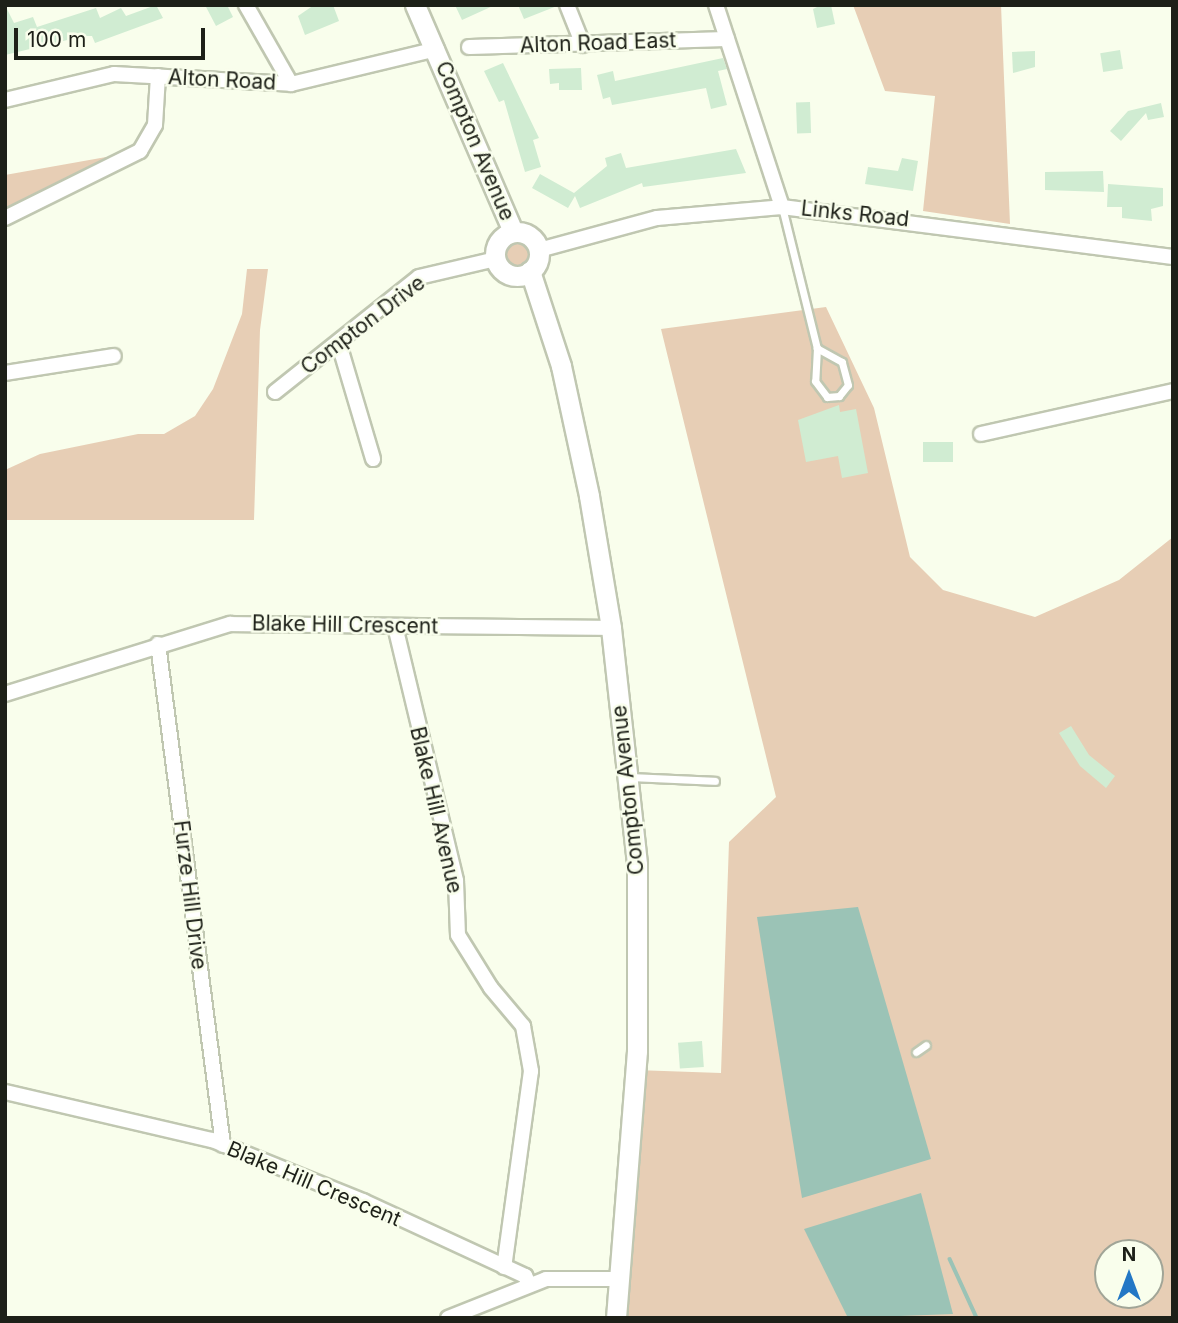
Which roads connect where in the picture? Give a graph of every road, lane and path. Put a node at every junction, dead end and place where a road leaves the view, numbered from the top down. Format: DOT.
graph roads {
  1 [pos="246,5"];
  2 [pos="415,5"];
  3 [pos="567,5"];
  4 [pos="716,5"];
  5 [pos="727,39"];
  6 [pos="583,45"];
  7 [pos="469,47"];
  8 [pos="437,50"];
  9 [pos="158,76"];
  10 [pos="291,83"];
  11 [pos="5,100"];
  12 [pos="782,207"];
  13 [pos="5,218"];
  14 [pos="513,232"];
  15 [pos="539,250"];
  16 [pos="1173,257"];
  17 [pos="496,259"];
  18 [pos="530,271"];
  19 [pos="339,344"];
  20 [pos="817,348"];
  21 [pos="114,356"];
  22 [pos="5,373"];
  23 [pos="1173,391"];
  24 [pos="275,392"];
  25 [pos="981,434"];
  26 [pos="373,459"];
  27 [pos="395,626"];
  28 [pos="611,628"];
  29 [pos="158,644"];
  30 [pos="5,694"];
  31 [pos="628,777"];
  32 [pos="715,780"];
  33 [pos="926,1045"];
  34 [pos="916,1052"];
  35 [pos="5,1092"];
  36 [pos="223,1145"];
  37 [pos="503,1267"];
  38 [pos="618,1279"];
  39 [pos="529,1284"];
  40 [pos="448,1318"];
  41 [pos="616,1318"];
  1 -- 10 [label="street"];
  2 -- 8 [label="street, Compton Avenue"];
  3 -- 6 [label="street"];
  4 -- 5 [label="street"];
  5 -- 6 [label="street, Alton Road East"];
  5 -- 12 [label="street"];
  6 -- 7 [label="street, Alton Road East"];
  8 -- 10 [label="street, Alton Road"];
  8 -- 14 [label="street, Compton Avenue"];
  9 -- 10 [label="street, Alton Road"];
  9 -- 11 [label="street, Alton Road"];
  9 -- 13 [label="street"];
  12 -- 15 [label="street, Links Road"];
  12 -- 16 [label="street, Links Road"];
  12 -- 20 [label="lane"];
  14 -- 15 [label="street, Compton Avenue"];
  14 -- 17 [label="street, Compton Avenue"];
  15 -- 18 [label="street"];
  17 -- 18 [label="street"];
  17 -- 19 [label="street, Compton Drive"];
  18 -- 28 [label="street, Compton Avenue"];
  19 -- 24 [label="street, Compton Drive"];
  19 -- 26 [label="street"];
  20 -- 20 [label="lane"];
  21 -- 22 [label="street"];
  23 -- 25 [label="street"];
  27 -- 28 [label="street, Blake Hill Crescent"];
  27 -- 29 [label="street, Blake Hill Crescent"];
  27 -- 37 [label="street, Blake Hill Avenue"];
  28 -- 31 [label="street, Compton Avenue"];
  29 -- 30 [label="street, Blake Hill Crescent"];
  29 -- 36 [label="street, Furze Hill Drive"];
  31 -- 32 [label="lane"];
  31 -- 38 [label="street, Compton Avenue"];
  33 -- 34 [label="lane"];
  35 -- 36 [label="street, Blake Hill Crescent"];
  36 -- 37 [label="street, Blake Hill Crescent"];
  37 -- 39 [label="street, Blake Hill Crescent"];
  38 -- 39 [label="street"];
  38 -- 41 [label="street, Compton Avenue"];
  39 -- 40 [label="street"];
}
